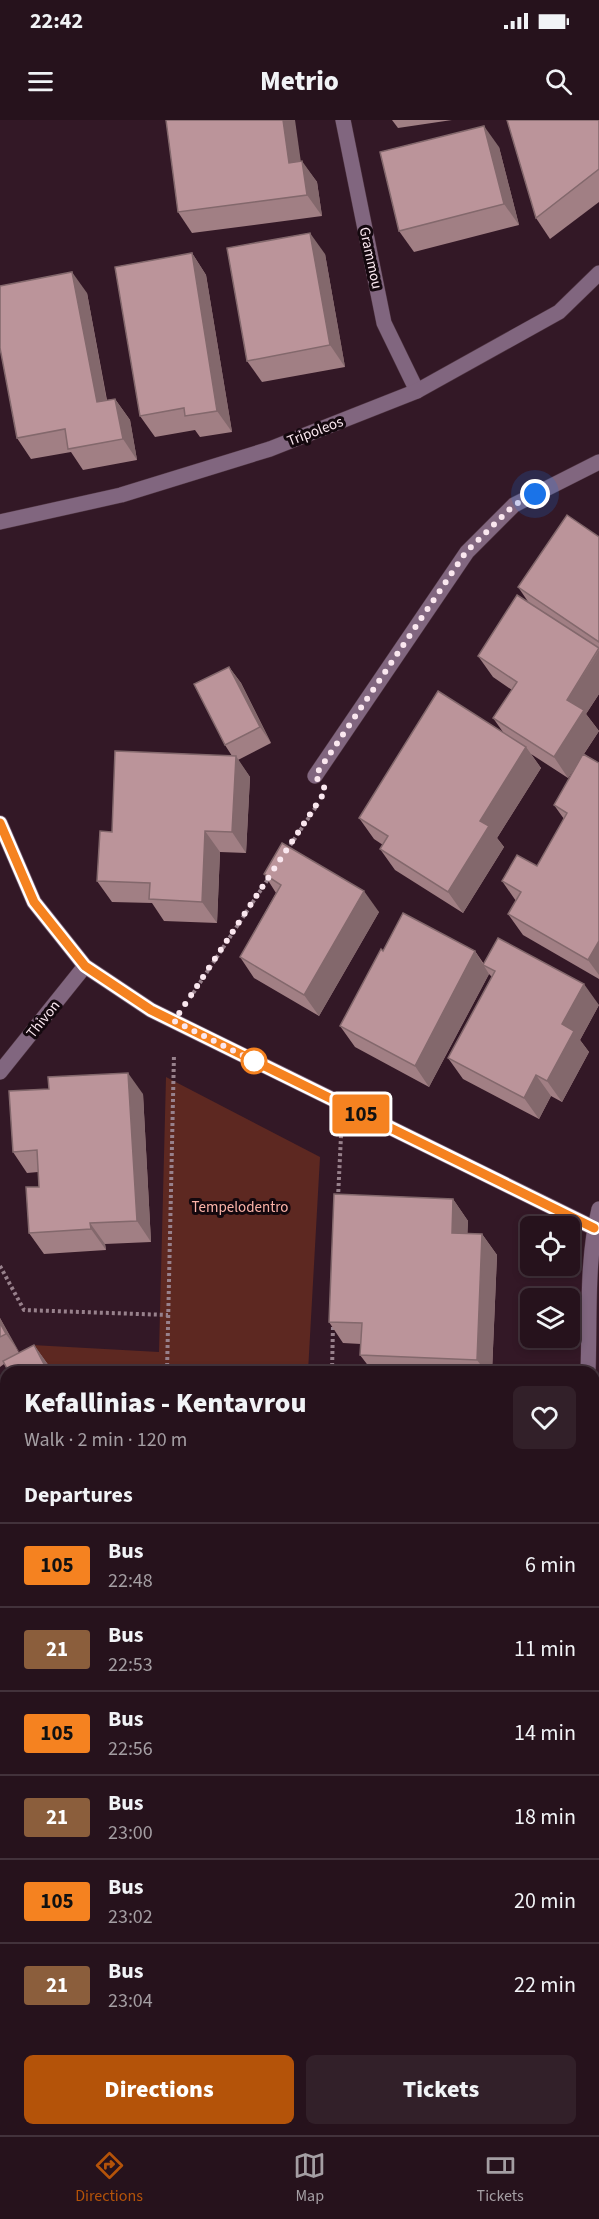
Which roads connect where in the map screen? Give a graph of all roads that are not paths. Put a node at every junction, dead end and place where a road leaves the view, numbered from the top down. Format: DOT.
graph roads {
  1 [pos="343,120"];
  2 [pos="599,273"];
  3 [pos="417,391"];
  4 [pos="599,462"];
  5 [pos="0,522"];
  6 [pos="315,776"];
  7 [pos="0,823"];
  8 [pos="85,966"];
  9 [pos="0,1072"];
  10 [pos="599,1209"];
  11 [pos="594,1228"];
  12 [pos="588,1366"];
  1 -- 3 [label="street, Grammou"];
  2 -- 3 [label="street, Tripoleos"];
  3 -- 5 [label="street, Tripoleos"];
  4 -- 6 [label="street"];
  7 -- 8 [label="street"];
  8 -- 9 [label="street, Thivon"];
  8 -- 11 [label="street"];
  10 -- 11 [label="street"];
  11 -- 12 [label="street"];
}
